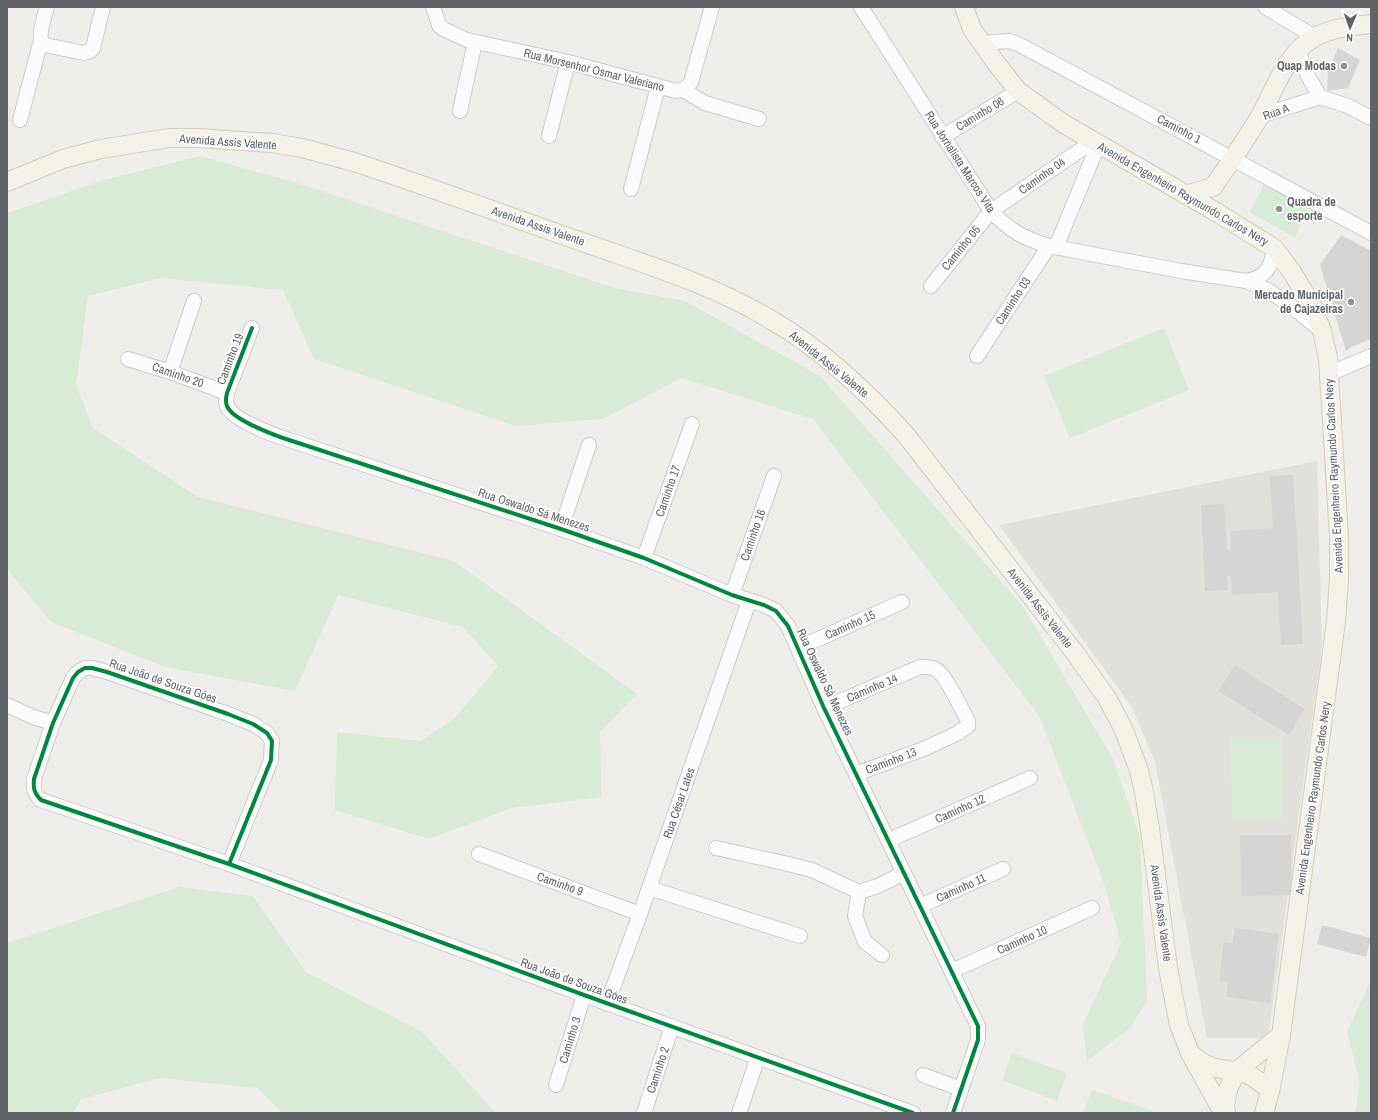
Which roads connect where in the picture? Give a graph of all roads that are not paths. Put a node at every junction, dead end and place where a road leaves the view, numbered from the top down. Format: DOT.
graph roads {
  1 [pos="47,7"];
  2 [pos="103,7"];
  3 [pos="433,7"];
  4 [pos="712,7"];
  5 [pos="861,7"];
  6 [pos="964,7"];
  7 [pos="1265,7"];
  8 [pos="1371,24"];
  9 [pos="1315,37"];
  10 [pos="41,40"];
  11 [pos="475,42"];
  12 [pos="982,43"];
  13 [pos="1298,50"];
  14 [pos="568,62"];
  15 [pos="658,87"];
  16 [pos="683,90"];
  17 [pos="1018,91"];
  18 [pos="1320,97"];
  19 [pos="460,111"];
  20 [pos="1260,116"];
  21 [pos="1371,118"];
  22 [pos="759,119"];
  23 [pos="20,120"];
  24 [pos="549,136"];
  25 [pos="942,137"];
  26 [pos="1095,143"];
  27 [pos="1233,158"];
  28 [pos="7,182"];
  29 [pos="1213,187"];
  30 [pos="631,189"];
  31 [pos="1186,195"];
  32 [pos="991,211"];
  33 [pos="1216,212"];
  34 [pos="1371,233"];
  35 [pos="1053,246"];
  36 [pos="1274,248"];
  37 [pos="1246,281"];
  38 [pos="931,286"];
  39 [pos="194,301"];
  40 [pos="252,328"];
  41 [pos="1322,332"];
  42 [pos="977,356"];
  43 [pos="1371,356"];
  44 [pos="128,358"];
  45 [pos="170,372"];
  46 [pos="1329,374"];
  47 [pos="227,393"];
  48 [pos="692,424"];
  49 [pos="280,437"];
  50 [pos="589,445"];
  51 [pos="774,476"];
  52 [pos="562,529"];
  53 [pos="644,558"];
  54 [pos="732,595"];
  55 [pos="749,601"];
  56 [pos="902,602"];
  57 [pos="798,648"];
  58 [pos="920,667"];
  59 [pos="7,705"];
  60 [pos="824,708"];
  61 [pos="53,723"];
  62 [pos="856,774"];
  63 [pos="1030,778"];
  64 [pos="889,840"];
  65 [pos="716,848"];
  66 [pos="479,854"];
  67 [pos="229,864"];
  68 [pos="1003,869"];
  69 [pos="904,873"];
  70 [pos="649,888"];
  71 [pos="859,892"];
  72 [pos="920,906"];
  73 [pos="1092,908"];
  74 [pos="640,914"];
  75 [pos="800,936"];
  76 [pos="882,955"];
  77 [pos="952,971"];
  78 [pos="584,995"];
  79 [pos="607,1004"];
  80 [pos="672,1026"];
  81 [pos="1281,1035"];
  82 [pos="1190,1053"];
  83 [pos="758,1057"];
  84 [pos="1237,1071"];
  85 [pos="923,1075"];
  86 [pos="556,1085"];
  87 [pos="961,1089"];
  88 [pos="1270,1091"];
  89 [pos="644,1113"];
  90 [pos="739,1113"];
  91 [pos="913,1113"];
  92 [pos="953,1113"];
  93 [pos="1225,1113"];
  94 [pos="1264,1113"];
  1 -- 10 [label="street"];
  2 -- 10 [label="street"];
  3 -- 11 [label="street, Rua Morsenhor Osmar Valeriano"];
  4 -- 16 [label="street"];
  5 -- 25 [label="street, Rua Jornalista Marcos Vita"];
  6 -- 12 [label="main road, Avenida Engenheiro Raymundo Carlos Nery"];
  7 -- 9 [label="street"];
  8 -- 9 [label="main road"];
  9 -- 13 [label="main road"];
  10 -- 23 [label="street"];
  11 -- 14 [label="street, Rua Morsenhor Osmar Valeriano"];
  11 -- 19 [label="street"];
  12 -- 17 [label="main road, Avenida Engenheiro Raymundo Carlos Nery"];
  12 -- 27 [label="street, Caminho 1"];
  13 -- 18 [label="street"];
  13 -- 20 [label="main road"];
  14 -- 15 [label="street, Rua Morsenhor Osmar Valeriano"];
  14 -- 24 [label="street"];
  15 -- 16 [label="street, Rua Morsenhor Osmar Valeriano"];
  15 -- 30 [label="street"];
  16 -- 22 [label="street"];
  17 -- 25 [label="street, Caminho 06"];
  17 -- 26 [label="main road, Avenida Engenheiro Raymundo Carlos Nery"];
  18 -- 20 [label="street, Rua A"];
  18 -- 21 [label="street"];
  20 -- 27 [label="main road, Rua A"];
  25 -- 32 [label="street, Rua Jornalista Marcos Vita"];
  26 -- 31 [label="main road, Avenida Engenheiro Raymundo Carlos Nery"];
  26 -- 32 [label="street, Caminho 04"];
  26 -- 35 [label="street, Caminho 03"];
  27 -- 29 [label="main road, Rua A"];
  27 -- 34 [label="street, Caminho 1"];
  28 -- 82 [label="main road, Avenida Assis Valente"];
  29 -- 31 [label="main road"];
  29 -- 33 [label="main road"];
  31 -- 33 [label="main road, Avenida Engenheiro Raymundo Carlos Nery"];
  32 -- 35 [label="street, Rua Jornalista Marcos Vita"];
  32 -- 38 [label="street, Caminho 05"];
  33 -- 36 [label="main road, Avenida Engenheiro Raymundo Carlos Nery"];
  35 -- 37 [label="street, Rua Jornalista Marcos Vita"];
  35 -- 42 [label="street, Caminho 03"];
  36 -- 37 [label="street"];
  36 -- 41 [label="main road, Avenida Engenheiro Raymundo Carlos Nery"];
  37 -- 41 [label="street, Rua Jornalista Marcos Vita"];
  39 -- 45 [label="street"];
  40 -- 47 [label="street, Caminho 19"];
  41 -- 46 [label="main road, Avenida Engenheiro Raymundo Carlos Nery"];
  43 -- 46 [label="street"];
  44 -- 45 [label="street, Caminho 20"];
  45 -- 47 [label="street, Caminho 20"];
  46 -- 81 [label="main road, Avenida Engenheiro Raymundo Carlos Nery"];
  47 -- 49 [label="street, Caminho 19"];
  48 -- 53 [label="street, Caminho 17"];
  49 -- 52 [label="street, Rua Oswaldo Sá Menezes"];
  50 -- 52 [label="street"];
  51 -- 54 [label="street, Caminho 16"];
  52 -- 53 [label="street, Rua Oswaldo Sá Menezes"];
  53 -- 54 [label="street, Rua Oswaldo Sá Menezes"];
  54 -- 55 [label="street, Rua Oswaldo Sá Menezes"];
  55 -- 57 [label="street, Rua Oswaldo Sá Menezes"];
  55 -- 70 [label="street, Rua César Lates"];
  56 -- 57 [label="street, Caminho 15"];
  57 -- 60 [label="street, Rua Oswaldo Sá Menezes"];
  58 -- 60 [label="street, Caminho 14"];
  58 -- 62 [label="street, Caminho 13"];
  59 -- 61 [label="street"];
  60 -- 62 [label="street, Rua Oswaldo Sá Menezes"];
  61 -- 67 [label="street, Rua João de Souza Góes"];
  61 -- 67 [label="street, Rua João de Souza Góes"];
  62 -- 64 [label="street, Rua Oswaldo Sá Menezes"];
  63 -- 64 [label="street, Caminho 12"];
  64 -- 69 [label="street, Rua Oswaldo Sá Menezes"];
  65 -- 71 [label="street"];
  66 -- 74 [label="street, Caminho 9"];
  67 -- 78 [label="street, Rua João de Souza Góes"];
  68 -- 72 [label="street, Caminho 11"];
  69 -- 71 [label="street"];
  69 -- 72 [label="street, Rua Oswaldo Sá Menezes"];
  70 -- 74 [label="street, Rua César Lates"];
  70 -- 75 [label="street"];
  71 -- 76 [label="street"];
  72 -- 77 [label="street, Rua Oswaldo Sá Menezes"];
  73 -- 77 [label="street, Caminho 10"];
  74 -- 79 [label="street, Rua César Lates"];
  77 -- 87 [label="street, Rua Oswaldo Sá Menezes"];
  78 -- 79 [label="street, Rua João de Souza Góes"];
  78 -- 86 [label="street, Caminho 3"];
  79 -- 80 [label="street, Rua João de Souza Góes"];
  80 -- 83 [label="street, Rua João de Souza Góes"];
  80 -- 89 [label="street, Caminho 2"];
  81 -- 84 [label="main road"];
  81 -- 88 [label="main road, Avenida Engenheiro Raymundo Carlos Nery"];
  82 -- 84 [label="main road"];
  82 -- 93 [label="main road, Avenida Assis Valente"];
  83 -- 90 [label="street"];
  83 -- 91 [label="street, Rua João de Souza Góes"];
  84 -- 88 [label="main road"];
  84 -- 93 [label="main road"];
  85 -- 87 [label="street"];
  87 -- 92 [label="street, Rua Oswaldo Sá Menezes"];
  88 -- 94 [label="main road, Avenida Engenheiro Raymundo Carlos Nery"];
}
